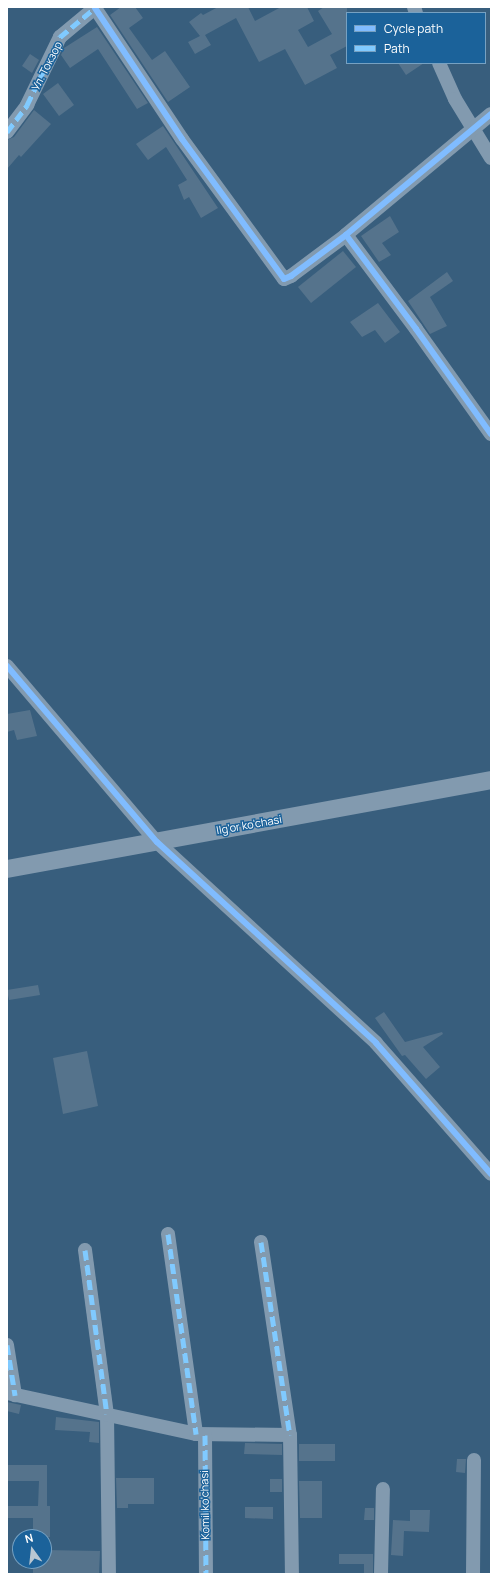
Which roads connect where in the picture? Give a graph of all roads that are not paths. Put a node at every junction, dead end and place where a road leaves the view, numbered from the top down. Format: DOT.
graph roads {
  1 [pos="96,7"];
  2 [pos="439,64"];
  3 [pos="491,114"];
  4 [pos="473,128"];
  5 [pos="7,132"];
  6 [pos="491,158"];
  7 [pos="346,235"];
  8 [pos="491,434"];
  9 [pos="7,666"];
  10 [pos="491,780"];
  11 [pos="157,842"];
  12 [pos="7,868"];
  13 [pos="491,1174"];
  14 [pos="168,1234"];
  15 [pos="261,1242"];
  16 [pos="85,1250"];
  17 [pos="7,1345"];
  18 [pos="11,1394"];
  19 [pos="107,1414"];
  20 [pos="200,1435"];
  21 [pos="290,1435"];
  22 [pos="474,1460"];
  23 [pos="382,1489"];
  24 [pos="109,1574"];
  25 [pos="206,1574"];
  26 [pos="292,1574"];
  27 [pos="381,1574"];
  28 [pos="473,1574"];
  1 -- 5 [label="street, Ул. Токзор"];
  1 -- 7 [label="street"];
  2 -- 4 [label="street"];
  3 -- 4 [label="street"];
  4 -- 6 [label="street"];
  4 -- 7 [label="street"];
  7 -- 8 [label="street"];
  9 -- 11 [label="street"];
  10 -- 11 [label="street, Ilg'or ko'chasi"];
  11 -- 12 [label="street, Ilg'or ko'chasi"];
  11 -- 13 [label="street"];
  14 -- 20 [label="street, Komil ko'chasi"];
  15 -- 21 [label="street"];
  16 -- 19 [label="street"];
  17 -- 18 [label="street"];
  18 -- 19 [label="street"];
  19 -- 20 [label="street"];
  19 -- 24 [label="street"];
  20 -- 21 [label="street"];
  20 -- 25 [label="street, Komil ko'chasi"];
  21 -- 26 [label="street"];
  22 -- 28 [label="street"];
  23 -- 27 [label="street"];
}
